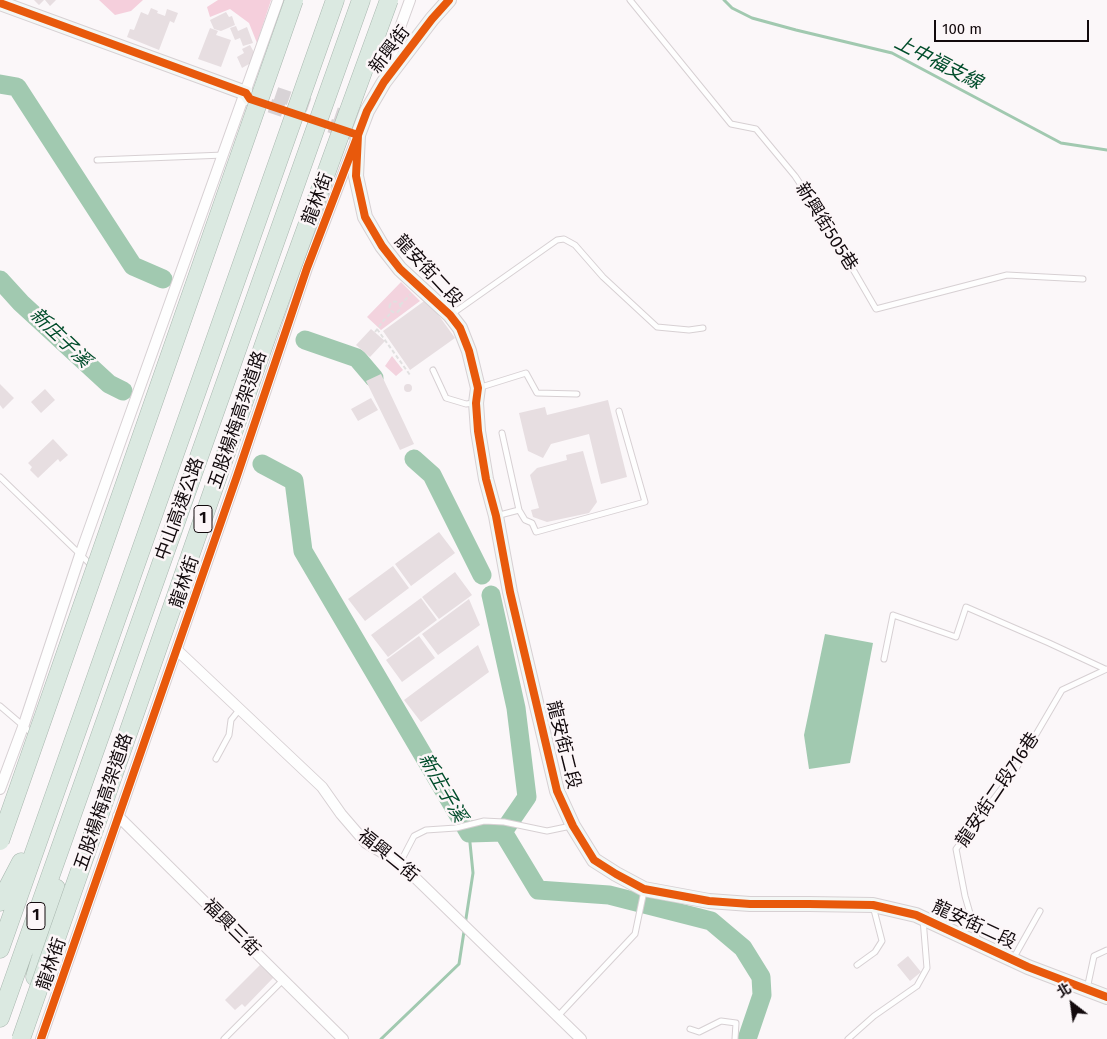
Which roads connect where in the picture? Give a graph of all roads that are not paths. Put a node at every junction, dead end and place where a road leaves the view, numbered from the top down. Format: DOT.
graph roads {
  1 [pos="278,0"];
  2 [pos="294,0"];
  3 [pos="335,0"];
  4 [pos="361,0"];
  5 [pos="389,0"];
  6 [pos="410,0"];
  7 [pos="449,0"];
  8 [pos="630,0"];
  9 [pos="0,3"];
  10 [pos="384,82"];
  11 [pos="251,93"];
  12 [pos="357,128"];
  13 [pos="224,155"];
  14 [pos="97,160"];
  15 [pos="1083,278"];
  16 [pos="450,316"];
  17 [pos="703,328"];
  18 [pos="432,370"];
  19 [pos="478,388"];
  20 [pos="578,394"];
  21 [pos="476,403"];
  22 [pos="619,411"];
  23 [pos="502,433"];
  24 [pos="0,477"];
  25 [pos="518,510"];
  26 [pos="496,516"];
  27 [pos="80,555"];
  28 [pos="89,563"];
  29 [pos="177,650"];
  30 [pos="884,659"];
  31 [pos="1106,669"];
  32 [pos="0,706"];
  33 [pos="239,710"];
  34 [pos="23,726"];
  35 [pos="38,738"];
  36 [pos="216,759"];
  37 [pos="0,789"];
  38 [pos="50,808"];
  39 [pos="72,814"];
  40 [pos="118,816"];
  41 [pos="573,826"];
  42 [pos="0,842"];
  43 [pos="400,863"];
  44 [pos="644,892"];
  45 [pos="0,902"];
  46 [pos="873,905"];
  47 [pos="1040,911"];
  48 [pos="923,918"];
  49 [pos="979,944"];
  50 [pos="0,949"];
  51 [pos="1107,950"];
  52 [pos="1013,960"];
  53 [pos="858,964"];
  54 [pos="284,980"];
  55 [pos="1087,990"];
  56 [pos="1107,997"];
  57 [pos="558,1016"];
  58 [pos="0,1018"];
  59 [pos="690,1028"];
  60 [pos="19,1039"];
  61 [pos="41,1039"];
  62 [pos="224,1039"];
  63 [pos="343,1039"];
  64 [pos="581,1039"];
  65 [pos="735,1039"];
  66 [pos="848,1039"];
  1 -- 11 [label="street"];
  2 -- 42 [label="highway, bridge"];
  3 -- 38 [label="highway, 中山高速公路 / 1"];
  4 -- 39 [label="highway, 中山高速公路 / 1"];
  5 -- 60 [label="highway, 五股楊梅高架道路 / 1, bridge"];
  6 -- 10 [label="street"];
  7 -- 10 [label="street, 新興街"];
  8 -- 15 [label="lane, 新興街505巷"];
  9 -- 11 [label="street"];
  10 -- 12 [label="street, 新興街"];
  11 -- 13 [label="street"];
  12 -- 16 [label="street, 龍安街二段"];
  12 -- 29 [label="street, 龍林街"];
  13 -- 14 [label="lane"];
  13 -- 27 [label="street"];
  16 -- 17 [label="lane"];
  16 -- 19 [label="street, 龍安街二段"];
  18 -- 21 [label="lane"];
  19 -- 20 [label="lane"];
  19 -- 21 [label="street, 龍安街二段"];
  21 -- 26 [label="street, 龍安街二段"];
  22 -- 25 [label="lane"];
  23 -- 25 [label="lane"];
  24 -- 27 [label="lane"];
  25 -- 26 [label="lane"];
  26 -- 41 [label="street, 龍安街二段"];
  27 -- 28 [label="lane"];
  27 -- 34 [label="street"];
  29 -- 33 [label="street, 福興二街"];
  29 -- 40 [label="street, 龍林街"];
  30 -- 31 [label="lane"];
  31 -- 49 [label="lane, 龍安街二段716巷"];
  32 -- 34 [label="lane"];
  33 -- 36 [label="lane"];
  33 -- 43 [label="street, 福興二街"];
  34 -- 35 [label="lane"];
  34 -- 37 [label="street"];
  38 -- 45 [label="highway"];
  38 -- 50 [label="highway, 中山高速公路 / 1"];
  39 -- 58 [label="highway, 中山高速公路 / 1"];
  39 -- 60 [label="highway"];
  40 -- 54 [label="street, 福興三街"];
  40 -- 61 [label="street, 龍林街"];
  41 -- 43 [label="lane"];
  41 -- 44 [label="street, 龍安街二段"];
  43 -- 57 [label="street, 福興二街"];
  44 -- 46 [label="street, 龍安街二段"];
  44 -- 57 [label="lane"];
  46 -- 48 [label="street, 龍安街二段"];
  46 -- 53 [label="lane"];
  47 -- 52 [label="lane"];
  48 -- 49 [label="street, 龍安街二段"];
  48 -- 66 [label="lane"];
  49 -- 52 [label="street, 龍安街二段"];
  51 -- 55 [label="lane"];
  52 -- 55 [label="street, 龍安街二段"];
  54 -- 62 [label="lane"];
  54 -- 63 [label="street, 福興三街"];
  55 -- 56 [label="street, 龍安街二段"];
  57 -- 64 [label="street, 福興二街"];
  59 -- 65 [label="lane"];
}
